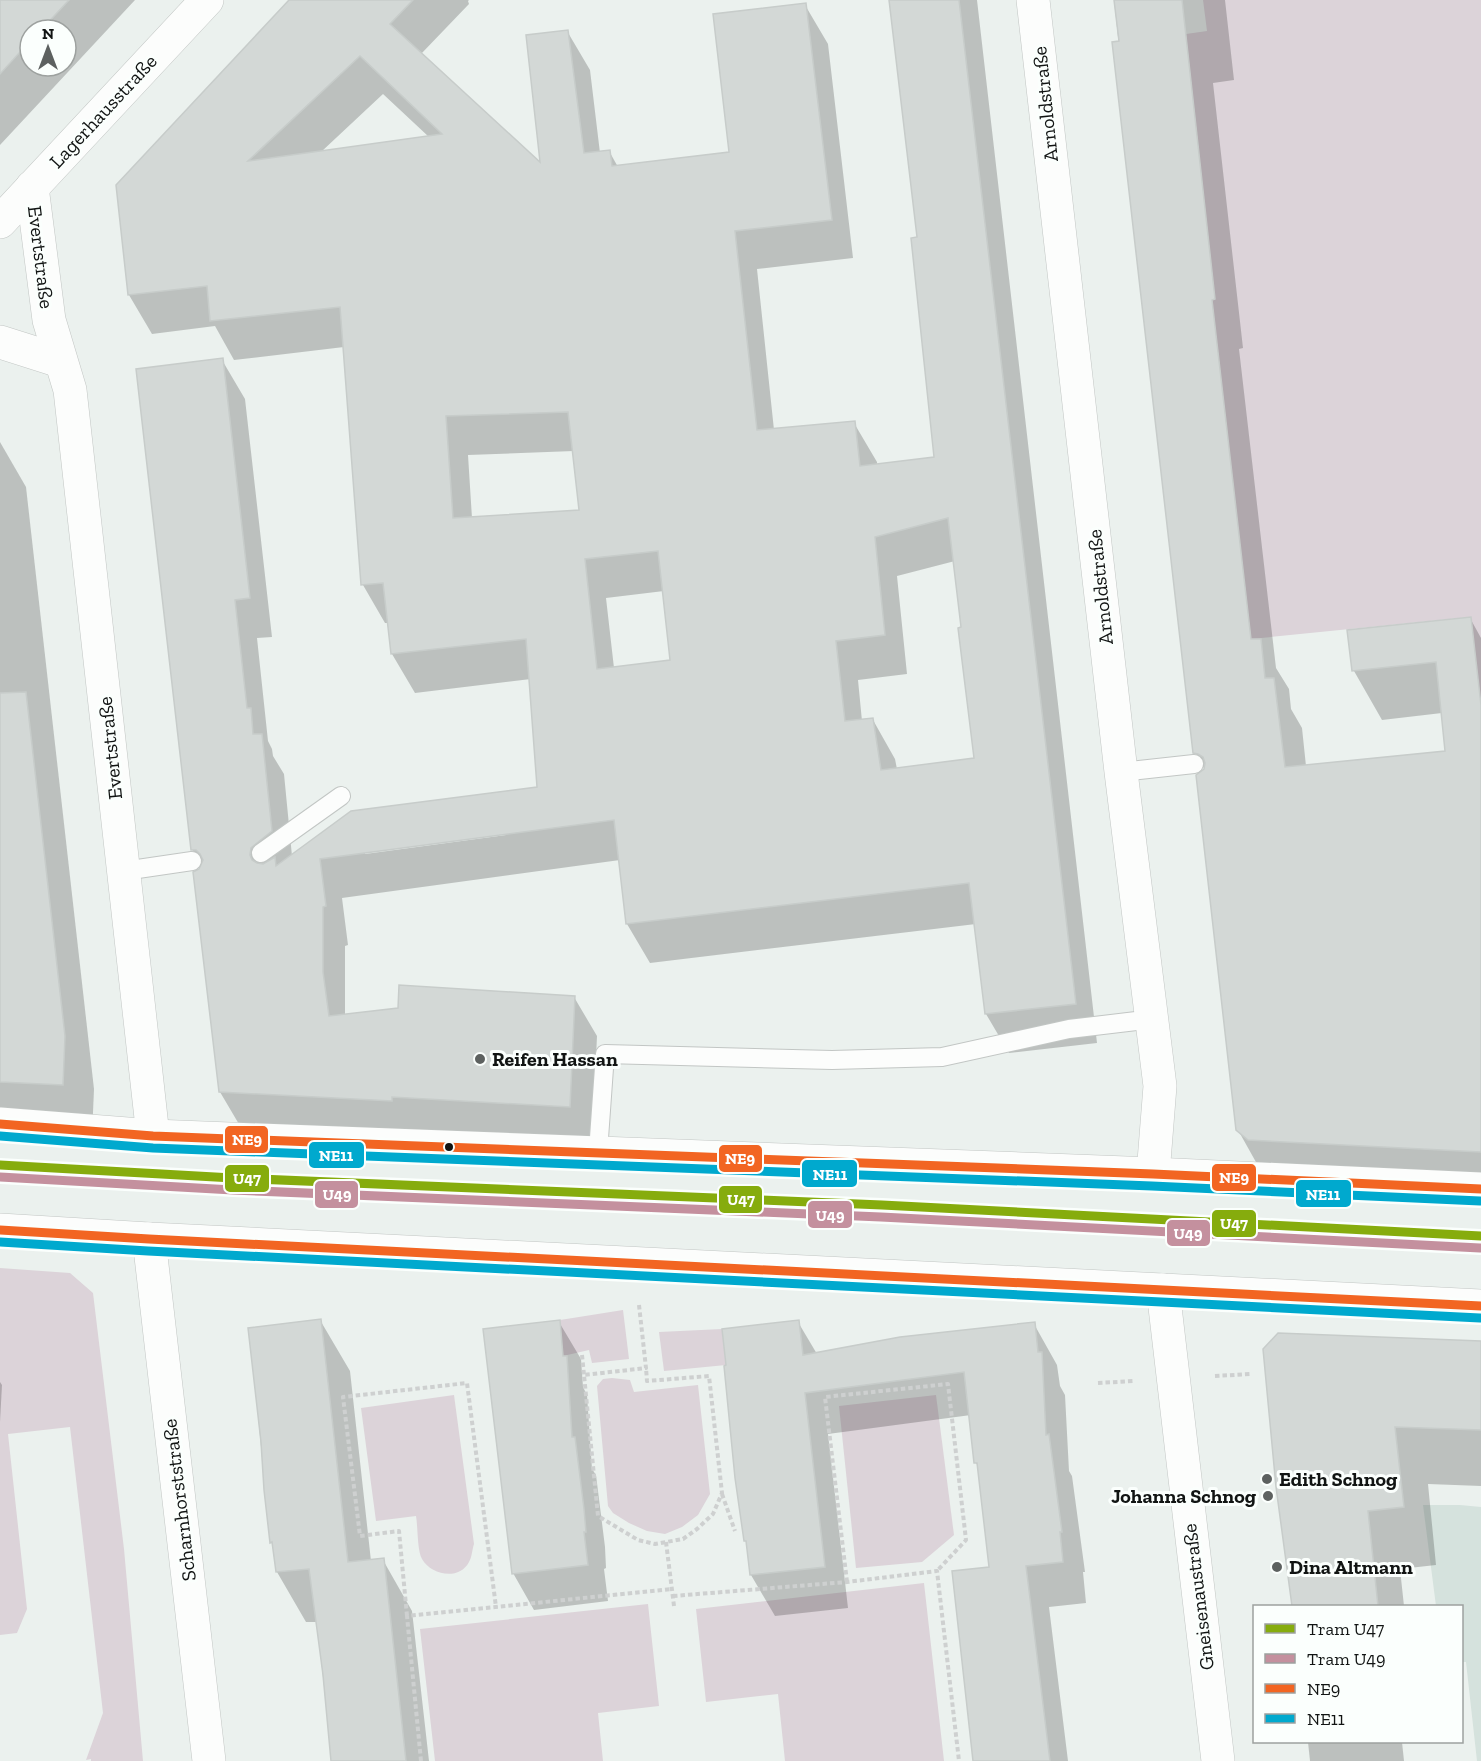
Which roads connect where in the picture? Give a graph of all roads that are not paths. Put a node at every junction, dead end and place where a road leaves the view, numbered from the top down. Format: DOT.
graph roads {
  1 [pos="207,0"];
  2 [pos="1033,0"];
  3 [pos="32,187"];
  4 [pos="0,222"];
  5 [pos="0,342"];
  6 [pos="60,361"];
  7 [pos="1194,764"];
  8 [pos="1121,772"];
  9 [pos="341,796"];
  10 [pos="261,853"];
  11 [pos="192,861"];
  12 [pos="124,871"];
  13 [pos="1153,1019"];
  14 [pos="0,1124"];
  15 [pos="153,1136"];
  16 [pos="598,1152"];
  17 [pos="1153,1173"];
  18 [pos="1481,1189"];
  19 [pos="0,1230"];
  20 [pos="149,1239"];
  21 [pos="1163,1290"];
  22 [pos="1481,1306"];
  23 [pos="209,1761"];
  24 [pos="1218,1761"];
  1 -- 3 [label="street, Lagerhausstraße"];
  2 -- 8 [label="street, Arnoldstraße"];
  3 -- 4 [label="street, Lagerhausstraße"];
  3 -- 6 [label="street, Evertstraße"];
  5 -- 6 [label="street"];
  6 -- 12 [label="street, Evertstraße"];
  7 -- 8 [label="lane"];
  8 -- 13 [label="street, Arnoldstraße"];
  9 -- 10 [label="lane"];
  11 -- 12 [label="lane"];
  12 -- 15 [label="street, Evertstraße"];
  13 -- 16 [label="lane"];
  13 -- 17 [label="street, Arnoldstraße"];
  14 -- 15 [label="street"];
  15 -- 16 [label="street"];
  16 -- 17 [label="street"];
  17 -- 18 [label="street"];
  19 -- 20 [label="street"];
  20 -- 21 [label="street"];
  20 -- 23 [label="street, Scharnhorststraße"];
  21 -- 22 [label="street"];
  21 -- 24 [label="street, Gneisenaustraße"];
}
